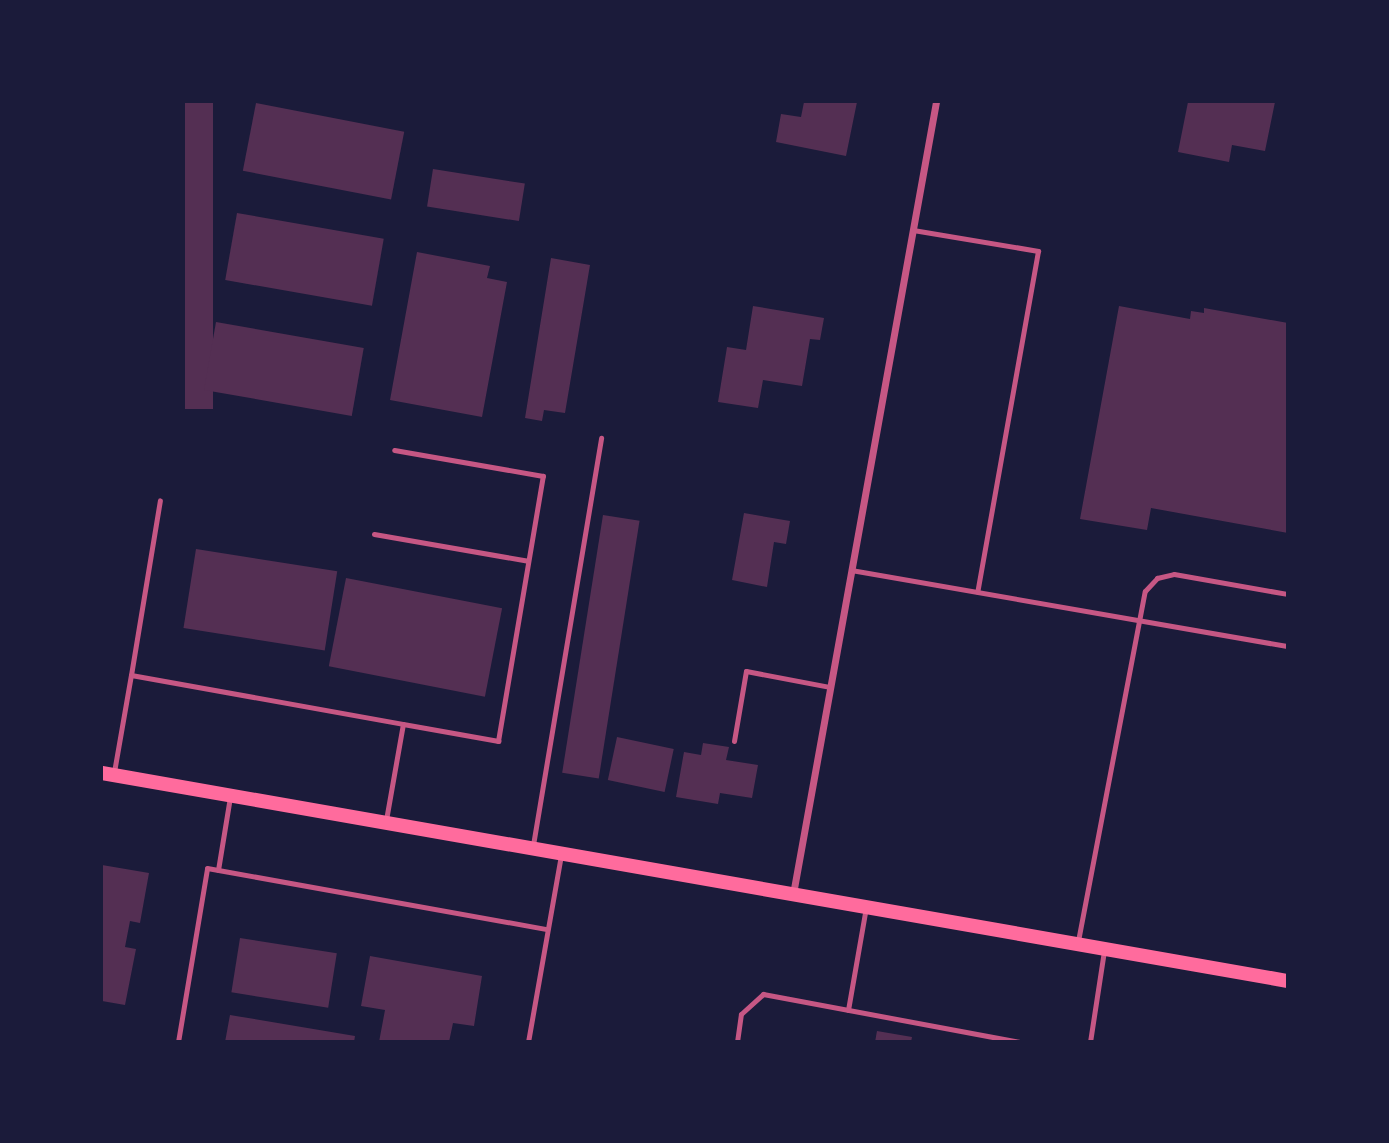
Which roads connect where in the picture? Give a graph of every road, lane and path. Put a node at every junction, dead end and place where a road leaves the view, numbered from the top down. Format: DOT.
graph roads {
  1 [pos="936,102"];
  2 [pos="913,230"];
  3 [pos="601,438"];
  4 [pos="394,450"];
  5 [pos="160,500"];
  6 [pos="374,534"];
  7 [pos="528,561"];
  8 [pos="851,570"];
  9 [pos="977,592"];
  10 [pos="1287,594"];
  11 [pos="1139,620"];
  12 [pos="1287,646"];
  13 [pos="131,675"];
  14 [pos="830,687"];
  15 [pos="403,724"];
  16 [pos="734,741"];
  17 [pos="108,774"];
  18 [pos="230,795"];
  19 [pos="385,823"];
  20 [pos="532,849"];
  21 [pos="561,854"];
  22 [pos="218,870"];
  23 [pos="793,894"];
  24 [pos="866,907"];
  25 [pos="547,929"];
  26 [pos="1078,944"];
  27 [pos="1105,949"];
  28 [pos="1287,981"];
  29 [pos="848,1010"];
  30 [pos="178,1041"];
  31 [pos="527,1041"];
  32 [pos="737,1041"];
  33 [pos="1019,1041"];
  34 [pos="1090,1041"];
  1 -- 2 [label="street"];
  2 -- 8 [label="street"];
  2 -- 9 [label="lane"];
  3 -- 20 [label="lane"];
  4 -- 7 [label="lane"];
  5 -- 13 [label="lane"];
  6 -- 7 [label="lane"];
  7 -- 15 [label="lane"];
  8 -- 9 [label="lane"];
  8 -- 14 [label="street"];
  9 -- 11 [label="lane"];
  10 -- 11 [label="lane"];
  11 -- 12 [label="lane"];
  11 -- 26 [label="lane"];
  13 -- 15 [label="lane"];
  13 -- 17 [label="lane"];
  14 -- 16 [label="lane"];
  14 -- 23 [label="street"];
  15 -- 19 [label="lane"];
  17 -- 18 [label="main road"];
  18 -- 19 [label="main road"];
  18 -- 22 [label="lane"];
  19 -- 20 [label="main road"];
  20 -- 21 [label="main road"];
  21 -- 23 [label="main road"];
  21 -- 25 [label="lane"];
  22 -- 25 [label="lane"];
  22 -- 30 [label="lane"];
  23 -- 24 [label="main road"];
  24 -- 26 [label="main road"];
  24 -- 29 [label="lane"];
  25 -- 31 [label="lane"];
  26 -- 27 [label="main road"];
  27 -- 28 [label="main road"];
  27 -- 34 [label="lane"];
  29 -- 32 [label="lane"];
  29 -- 33 [label="lane"];
}
